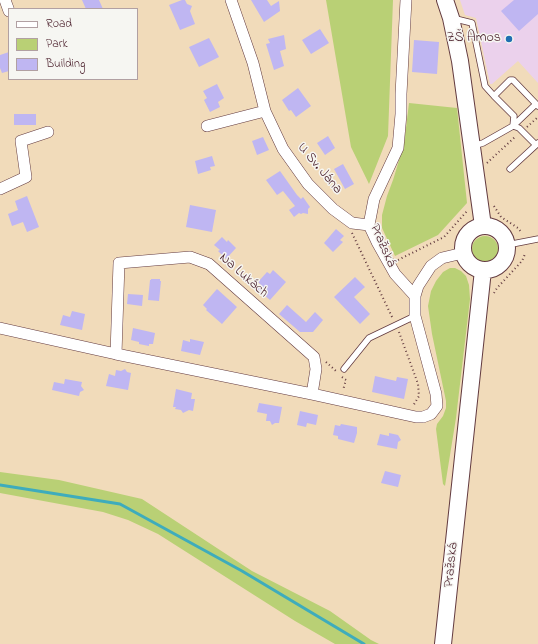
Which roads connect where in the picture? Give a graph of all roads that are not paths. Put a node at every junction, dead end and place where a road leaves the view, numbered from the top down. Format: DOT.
graph roads {
  1 [pos="231,0"];
  2 [pos="406,0"];
  3 [pos="445,0"];
  4 [pos="451,18"];
  5 [pos="494,96"];
  6 [pos="537,105"];
  7 [pos="265,110"];
  8 [pos="207,126"];
  9 [pos="513,126"];
  10 [pos="48,132"];
  11 [pos="537,144"];
  12 [pos="472,146"];
  13 [pos="510,169"];
  14 [pos="0,189"];
  15 [pos="369,225"];
  16 [pos="482,226"];
  17 [pos="538,239"];
  18 [pos="507,245"];
  19 [pos="463,253"];
  20 [pos="483,270"];
  21 [pos="415,296"];
  22 [pos="415,316"];
  23 [pos="0,328"];
  24 [pos="116,354"];
  25 [pos="344,369"];
  26 [pos="312,394"];
  27 [pos="443,644"];
  1 -- 7 [label="street, U Sv. Jána"];
  2 -- 15 [label="street, Pražská"];
  3 -- 4 [label="main road"];
  4 -- 5 [label="lane"];
  4 -- 12 [label="main road"];
  5 -- 6 [label="lane"];
  5 -- 9 [label="lane"];
  6 -- 9 [label="lane"];
  7 -- 8 [label="street"];
  7 -- 15 [label="street, U Sv. Jána"];
  9 -- 11 [label="lane"];
  9 -- 12 [label="lane"];
  10 -- 14 [label="street"];
  11 -- 13 [label="lane"];
  12 -- 16 [label="main road"];
  15 -- 21 [label="street, Pražská"];
  16 -- 18 [label="main road"];
  16 -- 19 [label="main road"];
  17 -- 18 [label="lane"];
  18 -- 20 [label="main road"];
  19 -- 20 [label="main road"];
  19 -- 21 [label="street"];
  20 -- 27 [label="main road, Pražská"];
  21 -- 22 [label="street"];
  22 -- 25 [label="lane"];
  22 -- 26 [label="street"];
  23 -- 24 [label="street"];
  24 -- 26 [label="street"];
  24 -- 26 [label="street, Na Lukách"];
}
